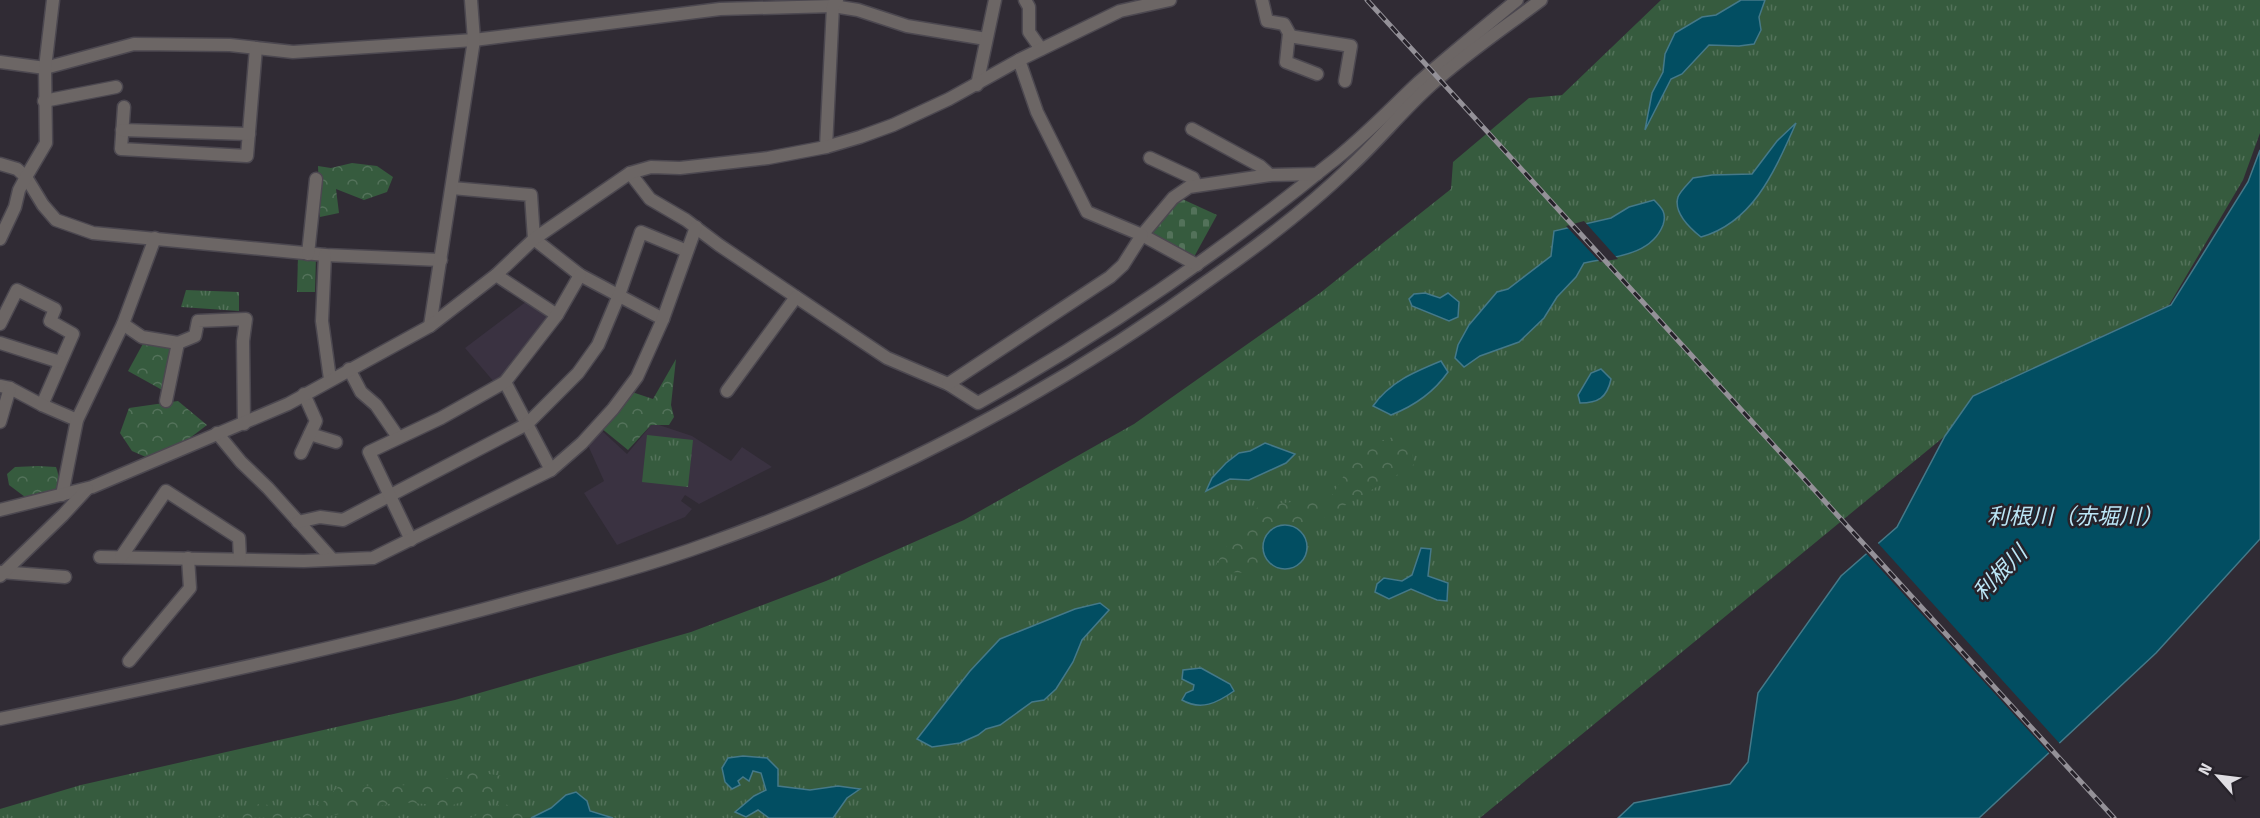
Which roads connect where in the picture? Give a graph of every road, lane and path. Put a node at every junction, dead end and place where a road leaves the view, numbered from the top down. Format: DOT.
graph roads {
  1 [pos="53,0"];
  2 [pos="471,0"];
  3 [pos="995,0"];
  4 [pos="1025,0"];
  5 [pos="1170,0"];
  6 [pos="1262,0"];
  7 [pos="1517,0"];
  8 [pos="1541,0"];
  9 [pos="1150,2"];
  10 [pos="835,3"];
  11 [pos="775,4"];
  12 [pos="1289,36"];
  13 [pos="986,39"];
  14 [pos="474,40"];
  15 [pos="256,48"];
  16 [pos="1041,49"];
  17 [pos="1019,60"];
  18 [pos="0,62"];
  19 [pos="45,68"];
  20 [pos="1317,74"];
  21 [pos="1345,81"];
  22 [pos="976,85"];
  23 [pos="116,87"];
  24 [pos="44,101"];
  25 [pos="124,107"];
  26 [pos="1192,129"];
  27 [pos="122,130"];
  28 [pos="249,134"];
  29 [pos="826,147"];
  30 [pos="1150,158"];
  31 [pos="0,164"];
  32 [pos="630,173"];
  33 [pos="1317,174"];
  34 [pos="1270,175"];
  35 [pos="26,177"];
  36 [pos="316,178"];
  37 [pos="1196,185"];
  38 [pos="452,188"];
  39 [pos="696,227"];
  40 [pos="1142,235"];
  41 [pos="0,238"];
  42 [pos="155,238"];
  43 [pos="534,239"];
  44 [pos="687,251"];
  45 [pos="308,254"];
  46 [pos="325,255"];
  47 [pos="441,260"];
  48 [pos="1197,265"];
  49 [pos="496,275"];
  50 [pos="580,275"];
  51 [pos="619,295"];
  52 [pos="796,297"];
  53 [pos="556,315"];
  54 [pos="663,319"];
  55 [pos="0,324"];
  56 [pos="123,324"];
  57 [pos="430,326"];
  58 [pos="0,343"];
  59 [pos="178,343"];
  60 [pos="60,362"];
  61 [pos="349,369"];
  62 [pos="330,379"];
  63 [pos="505,382"];
  64 [pos="948,384"];
  65 [pos="5,387"];
  66 [pos="727,391"];
  67 [pos="304,394"];
  68 [pos="166,401"];
  69 [pos="42,405"];
  70 [pos="77,420"];
  71 [pos="0,422"];
  72 [pos="244,424"];
  73 [pos="527,424"];
  74 [pos="217,433"];
  75 [pos="310,434"];
  76 [pos="398,437"];
  77 [pos="336,442"];
  78 [pos="301,453"];
  79 [pos="551,470"];
  80 [pos="88,488"];
  81 [pos="62,495"];
  82 [pos="389,497"];
  83 [pos="0,510"];
  84 [pos="298,522"];
  85 [pos="411,540"];
  86 [pos="100,557"];
  87 [pos="122,557"];
  88 [pos="188,558"];
  89 [pos="240,559"];
  90 [pos="332,559"];
  91 [pos="1,574"];
  92 [pos="65,577"];
  93 [pos="129,661"];
  94 [pos="0,718"];
  1 -- 19 [label="street"];
  2 -- 14 [label="street"];
  3 -- 13 [label="street"];
  4 -- 16 [label="street"];
  5 -- 9 [label="street"];
  6 -- 12 [label="street"];
  7 -- 33 [label="street"];
  8 -- 94 [label="street"];
  9 -- 16 [label="street"];
  10 -- 11 [label="street"];
  10 -- 13 [label="street"];
  10 -- 29 [label="street"];
  11 -- 14 [label="street"];
  12 -- 20 [label="street"];
  12 -- 21 [label="street"];
  13 -- 22 [label="street"];
  14 -- 15 [label="street"];
  14 -- 38 [label="street"];
  15 -- 19 [label="street"];
  15 -- 28 [label="street"];
  16 -- 17 [label="street"];
  17 -- 22 [label="street"];
  17 -- 40 [label="street"];
  18 -- 19 [label="street"];
  19 -- 24 [label="street"];
  22 -- 29 [label="street"];
  23 -- 24 [label="street"];
  24 -- 35 [label="street"];
  25 -- 27 [label="street"];
  26 -- 34 [label="street"];
  27 -- 28 [label="street"];
  27 -- 28 [label="street"];
  29 -- 32 [label="street"];
  30 -- 37 [label="street"];
  31 -- 35 [label="street"];
  32 -- 39 [label="street"];
  32 -- 43 [label="street"];
  33 -- 34 [label="street"];
  33 -- 48 [label="street"];
  34 -- 37 [label="street"];
  35 -- 41 [label="street"];
  35 -- 42 [label="street"];
  36 -- 45 [label="street"];
  37 -- 40 [label="street"];
  38 -- 43 [label="street"];
  38 -- 47 [label="street"];
  39 -- 44 [label="street"];
  39 -- 52 [label="street"];
  40 -- 48 [label="street"];
  40 -- 64 [label="street"];
  42 -- 45 [label="street"];
  42 -- 56 [label="street"];
  43 -- 49 [label="street"];
  43 -- 50 [label="street"];
  44 -- 51 [label="street"];
  44 -- 54 [label="street"];
  45 -- 46 [label="street"];
  46 -- 47 [label="street"];
  46 -- 62 [label="street"];
  47 -- 57 [label="street"];
  48 -- 64 [label="street"];
  49 -- 53 [label="street"];
  49 -- 57 [label="street"];
  50 -- 51 [label="street"];
  50 -- 53 [label="street"];
  51 -- 54 [label="street"];
  51 -- 73 [label="street"];
  52 -- 64 [label="street"];
  52 -- 66 [label="street"];
  53 -- 63 [label="street"];
  54 -- 79 [label="street"];
  55 -- 60 [label="street"];
  56 -- 59 [label="street"];
  56 -- 70 [label="street"];
  57 -- 61 [label="street"];
  58 -- 60 [label="street"];
  59 -- 68 [label="street"];
  59 -- 72 [label="street"];
  60 -- 69 [label="street"];
  61 -- 62 [label="street"];
  61 -- 76 [label="street"];
  62 -- 67 [label="street"];
  63 -- 73 [label="street"];
  63 -- 76 [label="street"];
  65 -- 69 [label="street"];
  65 -- 71 [label="street"];
  67 -- 72 [label="street"];
  67 -- 75 [label="street"];
  69 -- 70 [label="street"];
  70 -- 81 [label="street"];
  72 -- 74 [label="street"];
  73 -- 79 [label="street"];
  73 -- 82 [label="street"];
  74 -- 80 [label="street"];
  74 -- 84 [label="street"];
  75 -- 77 [label="street"];
  75 -- 78 [label="street"];
  76 -- 82 [label="street"];
  79 -- 85 [label="street"];
  80 -- 81 [label="street"];
  80 -- 91 [label="street"];
  81 -- 83 [label="street"];
  82 -- 84 [label="street"];
  82 -- 85 [label="street"];
  84 -- 90 [label="street"];
  85 -- 90 [label="street"];
  86 -- 87 [label="street"];
  87 -- 88 [label="street"];
  87 -- 89 [label="street"];
  88 -- 89 [label="street"];
  88 -- 93 [label="street"];
  89 -- 90 [label="street"];
  91 -- 92 [label="street"];
}
